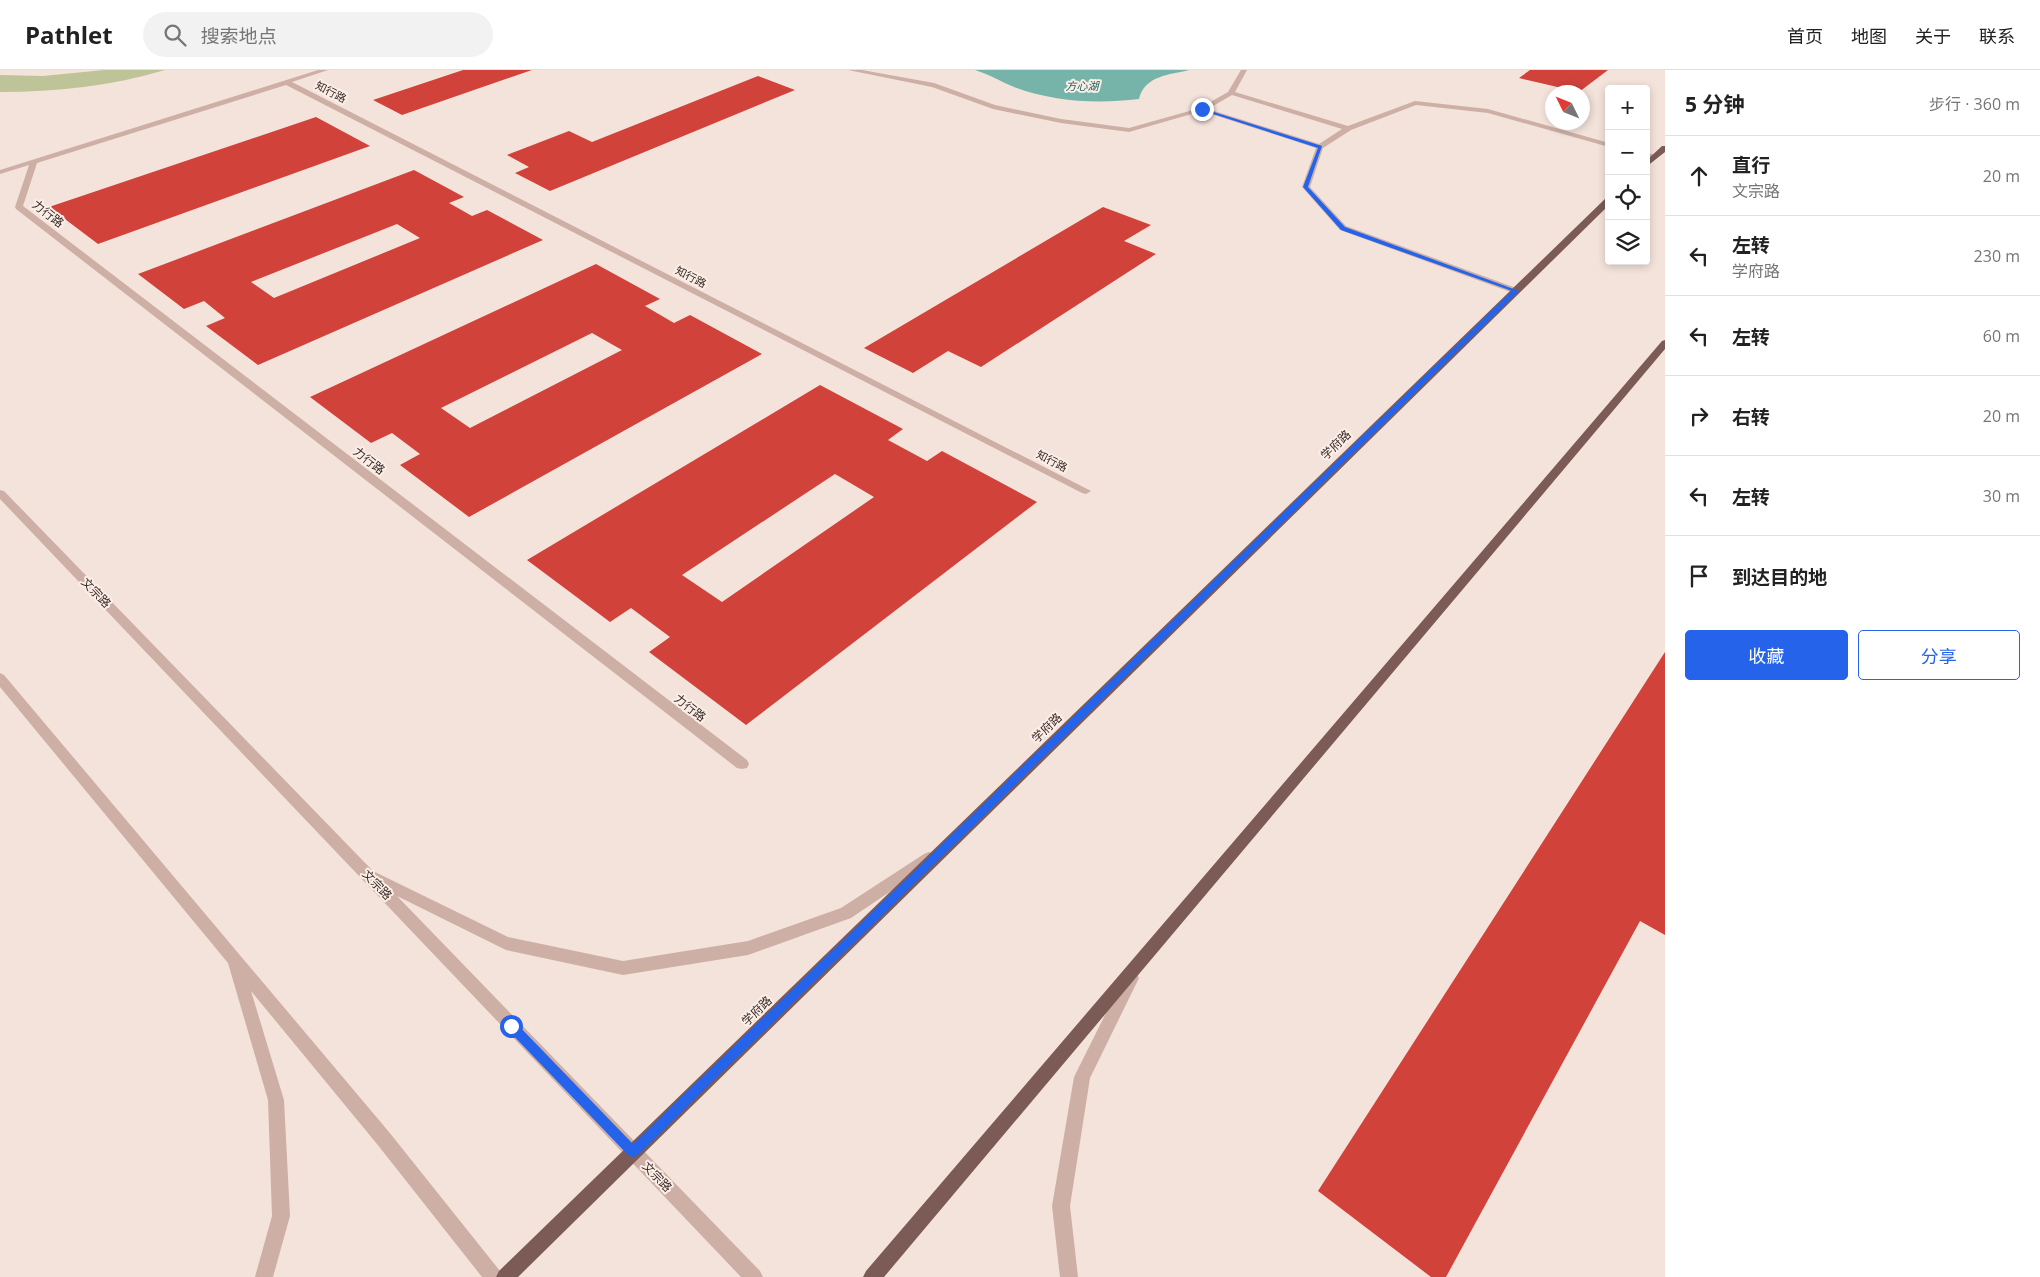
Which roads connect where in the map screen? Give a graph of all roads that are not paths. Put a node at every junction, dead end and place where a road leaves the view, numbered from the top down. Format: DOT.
graph roads {
  1 [pos="325,70"];
  2 [pos="851,70"];
  3 [pos="1244,70"];
  4 [pos="286,82"];
  5 [pos="1231,93"];
  6 [pos="1202,109"];
  7 [pos="1348,128"];
  8 [pos="1605,144"];
  9 [pos="1320,147"];
  10 [pos="1665,148"];
  11 [pos="1650,156"];
  12 [pos="34,161"];
  13 [pos="0,172"];
  14 [pos="1605,204"];
  15 [pos="1516,291"];
  16 [pos="1665,344"];
  17 [pos="1086,491"];
  18 [pos="0,493"];
  19 [pos="0,678"];
  20 [pos="742,764"];
  21 [pos="945,848"];
  22 [pos="364,872"];
  23 [pos="234,959"];
  24 [pos="1137,964"];
  25 [pos="633,1152"];
  26 [pos="264,1277"];
  27 [pos="494,1277"];
  28 [pos="506,1277"];
  29 [pos="754,1277"];
  30 [pos="872,1277"];
  31 [pos="1069,1277"];
  1 -- 4 [label="street"];
  2 -- 6 [label="street"];
  3 -- 5 [label="street"];
  4 -- 12 [label="street"];
  4 -- 17 [label="street, 知行路"];
  5 -- 6 [label="street"];
  5 -- 7 [label="street"];
  6 -- 9 [label="street"];
  7 -- 8 [label="street"];
  7 -- 9 [label="street"];
  9 -- 15 [label="street"];
  10 -- 11 [label="main road"];
  12 -- 13 [label="street"];
  12 -- 20 [label="street, 力行路"];
  14 -- 15 [label="main road, 学府路"];
  15 -- 21 [label="main road, 学府路"];
  16 -- 24 [label="main road"];
  18 -- 22 [label="street, 文宗路"];
  19 -- 23 [label="street"];
  21 -- 22 [label="street"];
  21 -- 25 [label="main road, 学府路"];
  22 -- 25 [label="street, 文宗路"];
  23 -- 26 [label="street"];
  23 -- 27 [label="street"];
  24 -- 30 [label="main road"];
  24 -- 31 [label="street"];
  25 -- 28 [label="main road, 学府路"];
  25 -- 29 [label="street, 文宗路"];
}
